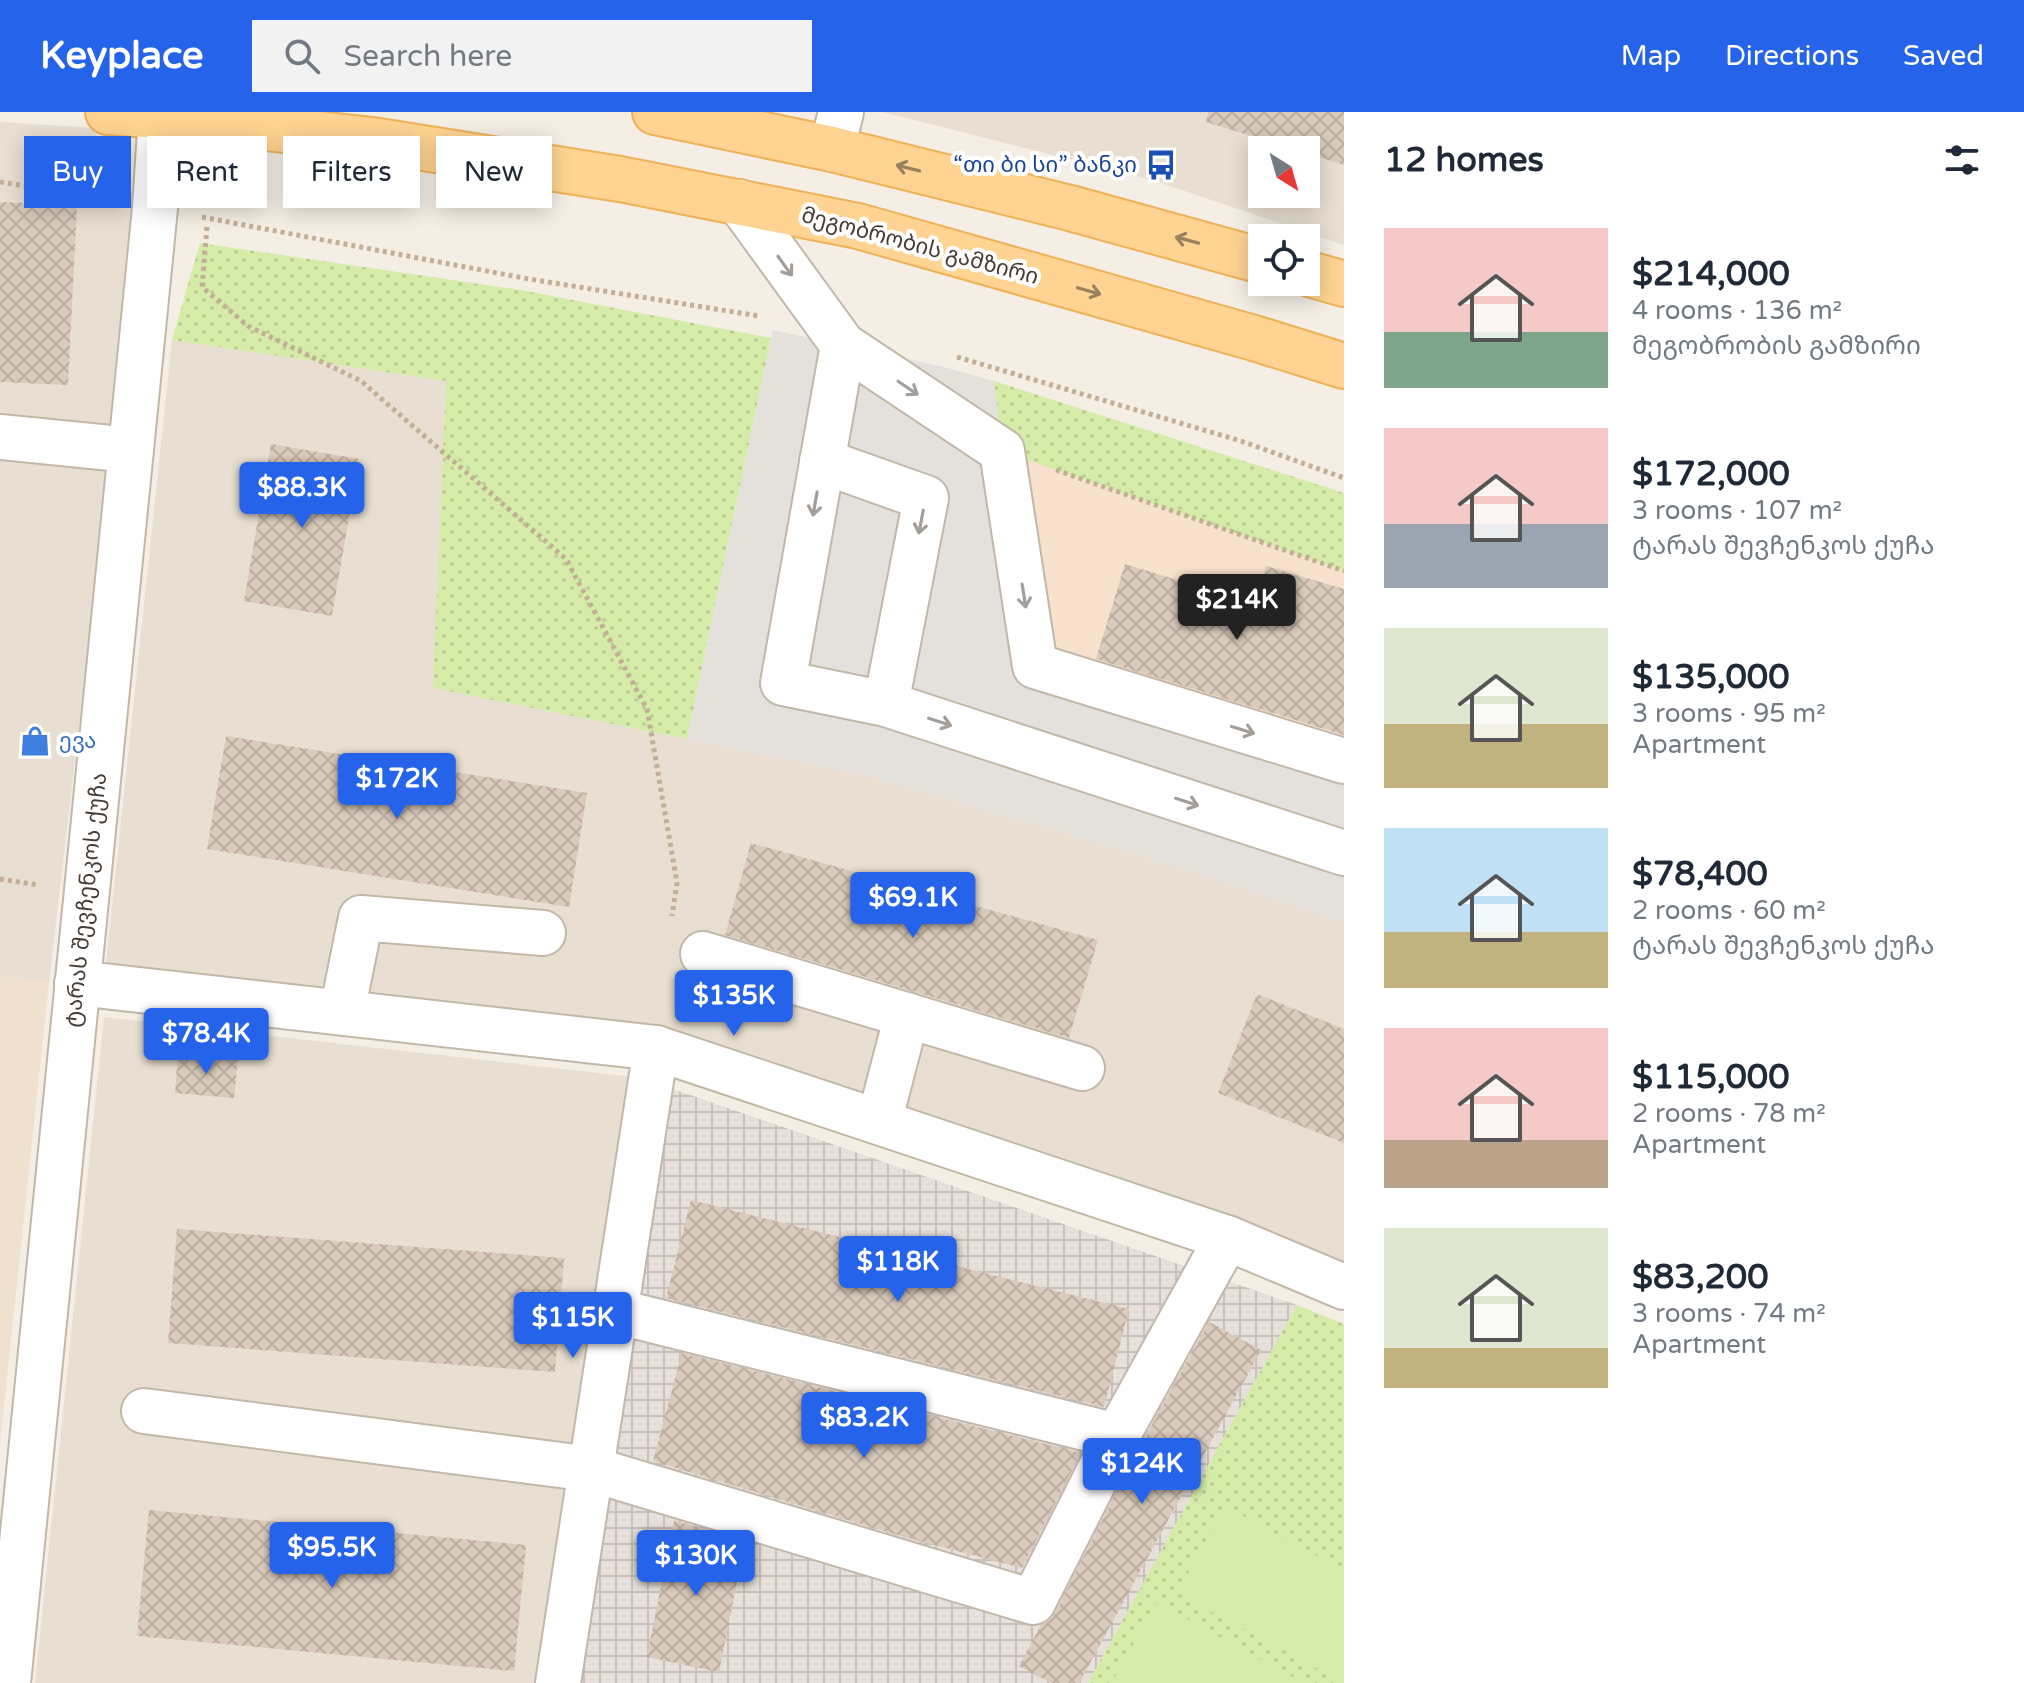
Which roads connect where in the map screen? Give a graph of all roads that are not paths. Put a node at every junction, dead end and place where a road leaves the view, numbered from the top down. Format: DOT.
graph roads {
  1 [pos="108,112"];
  2 [pos="655,112"];
  3 [pos="161,116"];
  4 [pos="836,131"];
  5 [pos="739,202"];
  6 [pos="1248,257"];
  7 [pos="1320,277"];
  8 [pos="1344,284"];
  9 [pos="837,338"];
  10 [pos="1344,366"];
  11 [pos="0,437"];
  12 [pos="131,450"];
  13 [pos="822,461"];
  14 [pos="886,704"];
  15 [pos="1344,761"];
  16 [pos="1344,853"];
  17 [pos="543,933"];
  18 [pos="687,941"];
  19 [pos="77,983"];
  20 [pos="342,1012"];
  21 [pos="907,1015"];
  22 [pos="656,1048"];
  23 [pos="1082,1068"];
  24 [pos="879,1122"];
  25 [pos="1227,1238"];
  26 [pos="1344,1287"];
  27 [pos="615,1311"];
  28 [pos="144,1411"];
  29 [pos="1117,1436"];
  30 [pos="591,1469"];
  31 [pos="8,1683"];
  32 [pos="558,1683"];
  1 -- 3 [label="main road, მეგობრობის გამზირი"];
  2 -- 4 [label="main road"];
  3 -- 5 [label="main road, მეგობრობის გამზირი"];
  3 -- 12 [label="street, ტარას შევჩენკოს ქუჩა"];
  6 -- 4 [label="main road, one-way"];
  5 -- 9 [label="street, one-way"];
  5 -- 10 [label="main road, მეგობრობის გამზირი, one-way"];
  7 -- 8 [label="main road"];
  9 -- 13 [label="street"];
  9 -- 15 [label="street, one-way"];
  11 -- 12 [label="street"];
  12 -- 19 [label="street, ტარას შევჩენკოს ქუჩა"];
  13 -- 14 [label="street, one-way"];
  13 -- 14 [label="street, one-way"];
  14 -- 16 [label="street, one-way"];
  17 -- 20 [label="street"];
  18 -- 21 [label="street"];
  19 -- 20 [label="street"];
  19 -- 31 [label="street, ტარას შევჩენკოს ქუჩა"];
  20 -- 22 [label="street"];
  21 -- 23 [label="street"];
  21 -- 24 [label="street"];
  22 -- 24 [label="street"];
  22 -- 27 [label="street"];
  24 -- 25 [label="street"];
  25 -- 26 [label="street"];
  25 -- 29 [label="street"];
  27 -- 29 [label="street"];
  27 -- 30 [label="street"];
  28 -- 30 [label="street"];
  29 -- 30 [label="street"];
  30 -- 32 [label="street"];
}
